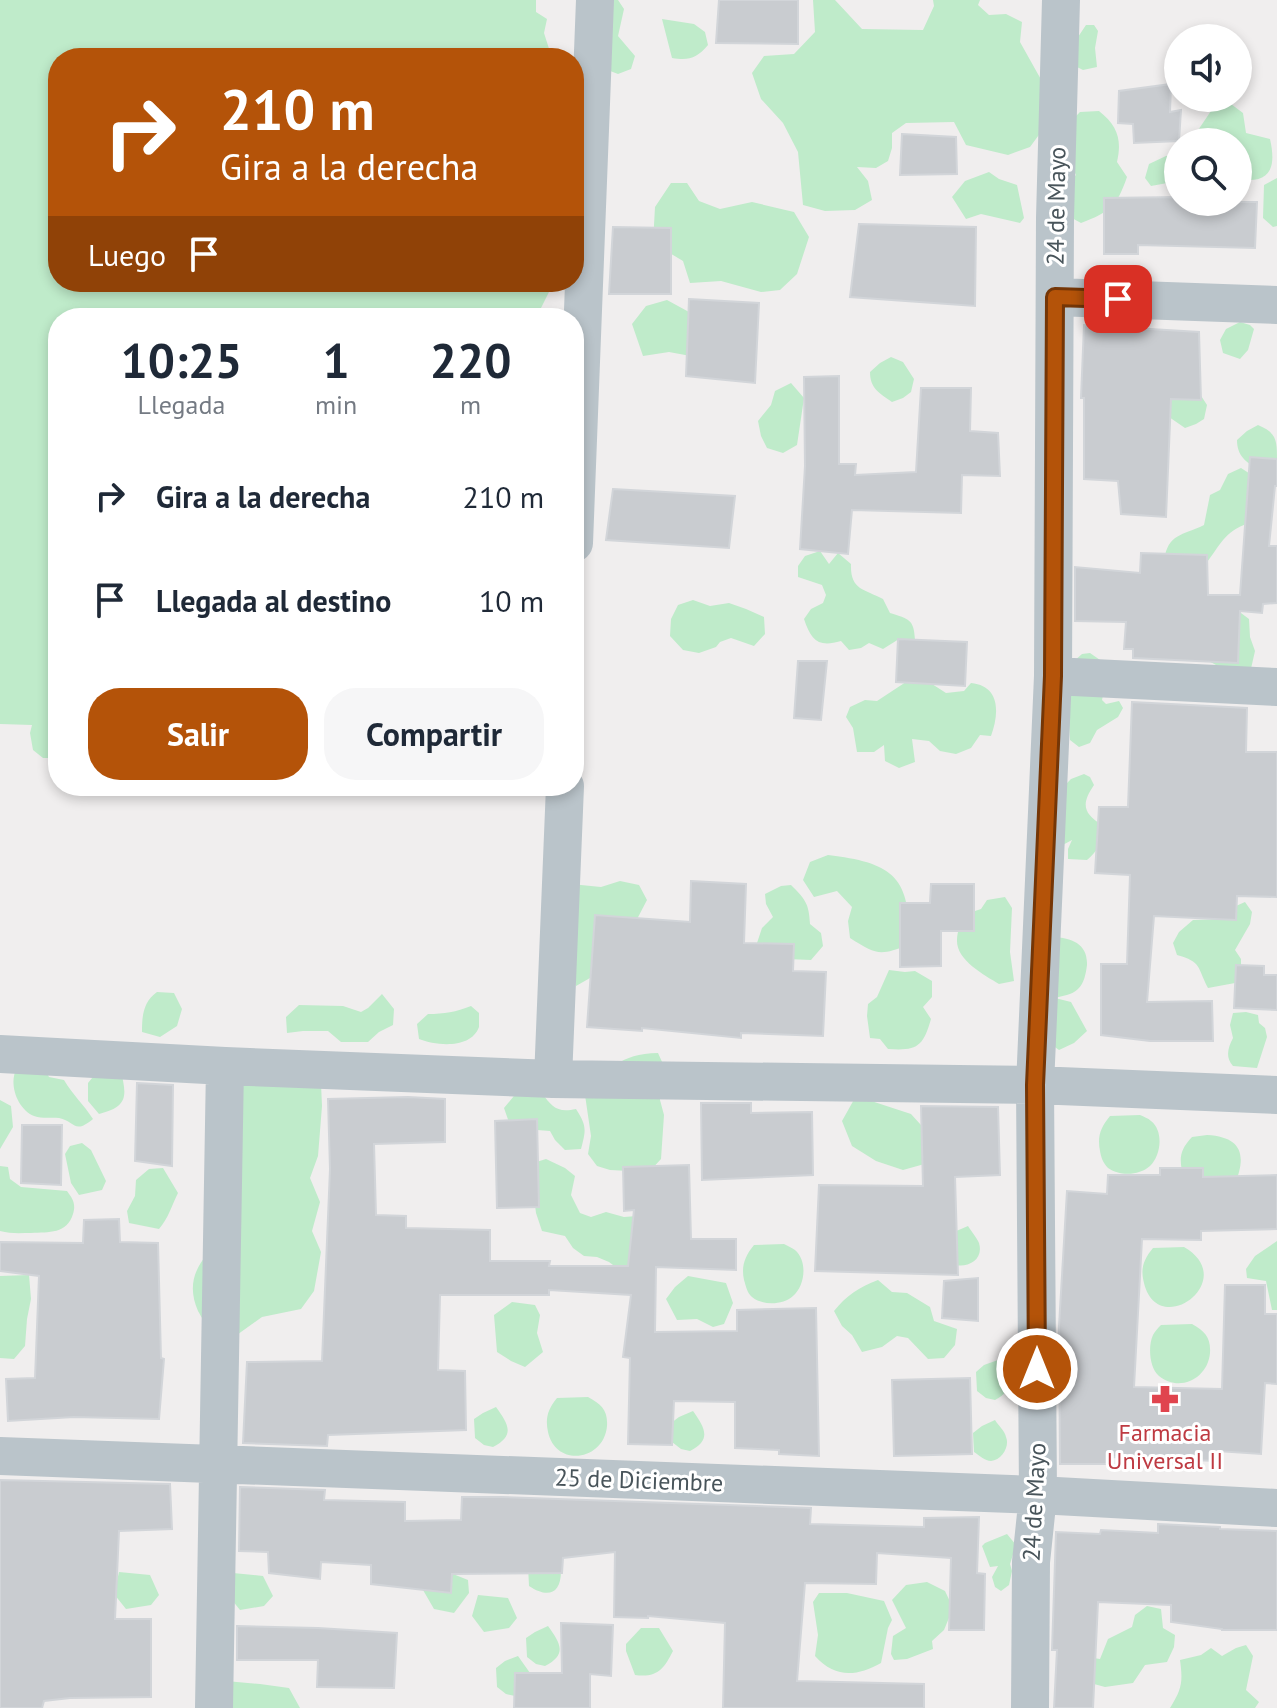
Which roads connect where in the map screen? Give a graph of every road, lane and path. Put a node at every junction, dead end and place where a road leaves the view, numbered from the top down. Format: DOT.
graph roads {
  1 [pos="595,0"];
  2 [pos="1061,0"];
  3 [pos="584,284"];
  4 [pos="1055,297"];
  5 [pos="1277,305"];
  6 [pos="1053,676"];
  7 [pos="1277,687"];
  8 [pos="565,796"];
  9 [pos="0,1054"];
  10 [pos="225,1066"];
  11 [pos="553,1079"];
  12 [pos="1035,1085"];
  13 [pos="1277,1095"];
  14 [pos="0,1456"];
  15 [pos="218,1465"];
  16 [pos="1038,1495"];
  17 [pos="1277,1508"];
  18 [pos="214,1708"];
  19 [pos="1030,1708"];
  1 -- 3 [label="street"];
  2 -- 4 [label="street, 24 de Mayo"];
  4 -- 5 [label="street"];
  4 -- 6 [label="street, 24 de Mayo"];
  6 -- 7 [label="street"];
  6 -- 12 [label="street, 24 de Mayo"];
  8 -- 11 [label="street"];
  9 -- 10 [label="street"];
  10 -- 11 [label="street"];
  10 -- 15 [label="street"];
  11 -- 12 [label="street"];
  12 -- 13 [label="street"];
  12 -- 16 [label="street, 24 de Mayo"];
  14 -- 15 [label="street, 25 de Diciembre"];
  15 -- 16 [label="street, 25 de Diciembre"];
  15 -- 18 [label="street"];
  16 -- 17 [label="street, 25 de Diciembre"];
  16 -- 19 [label="street, 24 de Mayo"];
}
